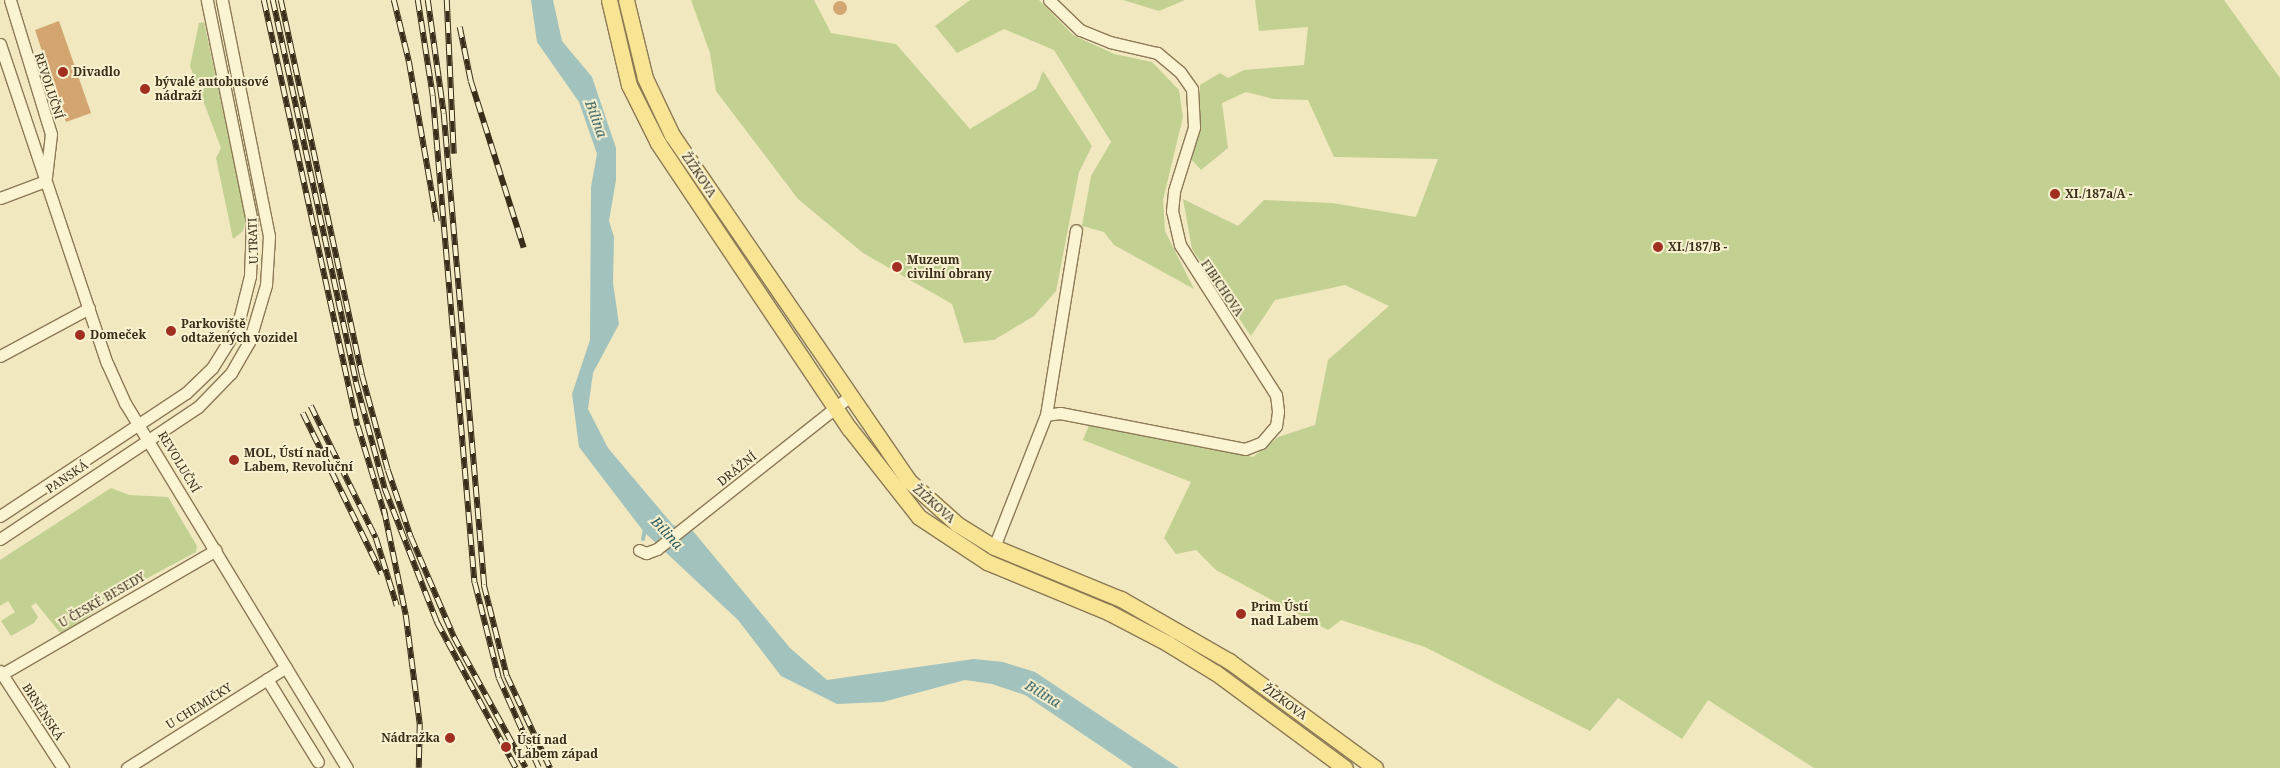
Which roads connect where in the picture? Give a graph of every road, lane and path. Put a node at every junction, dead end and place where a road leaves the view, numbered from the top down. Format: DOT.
graph roads {
  1 [pos="9,0"];
  2 [pos="206,0"];
  3 [pos="222,0"];
  4 [pos="609,0"];
  5 [pos="626,0"];
  6 [pos="1049,0"];
  7 [pos="0,8"];
  8 [pos="0,44"];
  9 [pos="45,181"];
  10 [pos="0,198"];
  11 [pos="1076,230"];
  12 [pos="89,308"];
  13 [pos="0,356"];
  14 [pos="849,397"];
  15 [pos="835,406"];
  16 [pos="1046,416"];
  17 [pos="140,425"];
  18 [pos="150,440"];
  19 [pos="0,516"];
  20 [pos="0,539"];
  21 [pos="994,547"];
  22 [pos="216,550"];
  23 [pos="638,550"];
  24 [pos="286,667"];
  25 [pos="1,672"];
  26 [pos="268,679"];
  27 [pos="318,762"];
  28 [pos="63,768"];
  29 [pos="127,768"];
  30 [pos="347,768"];
  31 [pos="1345,768"];
  32 [pos="1375,768"];
  1 -- 7 [label="street, REVOLUČNÍ"];
  1 -- 9 [label="street, REVOLUČNÍ"];
  2 -- 17 [label="street, U TRATI"];
  3 -- 18 [label="street, U TRATI"];
  4 -- 15 [label="main road, ŽIŽKOVA"];
  5 -- 14 [label="main road, ŽIŽKOVA"];
  6 -- 16 [label="street, FIBICHOVA"];
  8 -- 9 [label="street, REVOLUČNÍ"];
  9 -- 10 [label="street"];
  9 -- 12 [label="street, REVOLUČNÍ"];
  11 -- 16 [label="street"];
  12 -- 13 [label="street"];
  12 -- 17 [label="street, REVOLUČNÍ"];
  14 -- 15 [label="street, DRÁŽNÍ"];
  14 -- 21 [label="main road, ŽIŽKOVA"];
  15 -- 23 [label="street, DRÁŽNÍ"];
  15 -- 31 [label="main road, ŽIŽKOVA"];
  16 -- 21 [label="street"];
  17 -- 18 [label="street, REVOLUČNÍ"];
  17 -- 19 [label="street, PANSKÁ"];
  18 -- 20 [label="street, PANSKÁ"];
  18 -- 22 [label="street, REVOLUČNÍ"];
  21 -- 32 [label="main road, ŽIŽKOVA"];
  22 -- 24 [label="street, REVOLUČNÍ"];
  22 -- 25 [label="street, U ČESKÉ BESEDY"];
  24 -- 26 [label="street, U CHEMIČKY"];
  24 -- 30 [label="street, REVOLUČNÍ"];
  25 -- 28 [label="street, BRNĚNSKÁ"];
  26 -- 27 [label="street"];
  26 -- 29 [label="street, U CHEMIČKY"];
}
